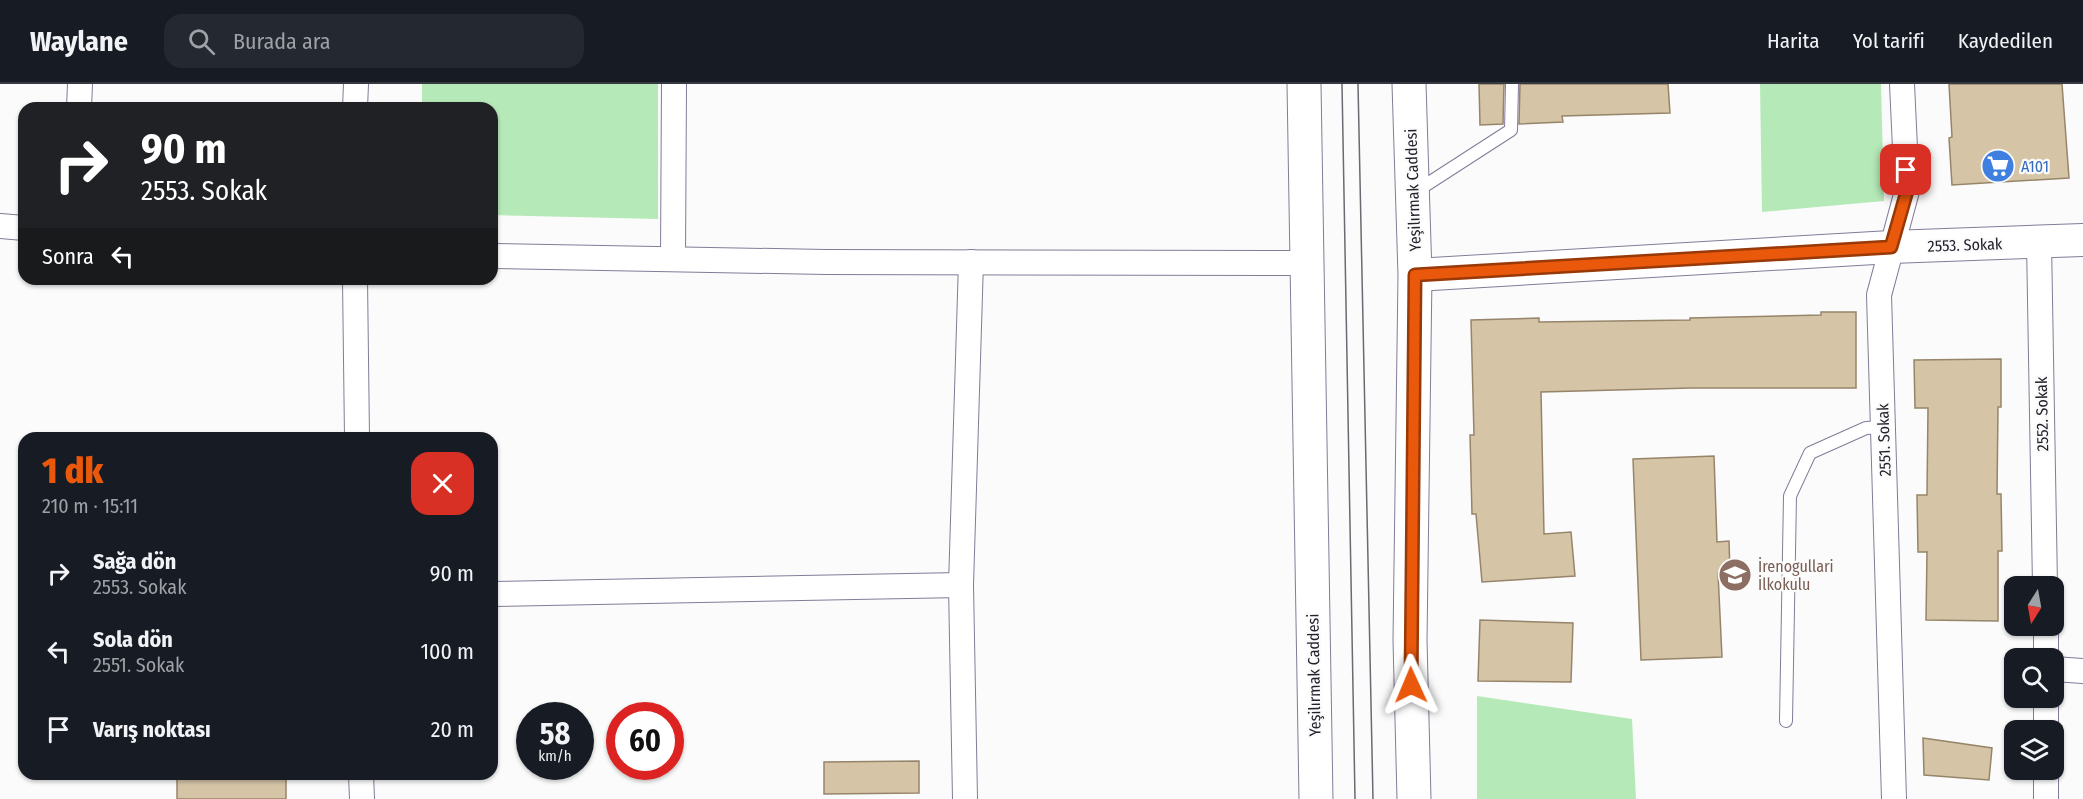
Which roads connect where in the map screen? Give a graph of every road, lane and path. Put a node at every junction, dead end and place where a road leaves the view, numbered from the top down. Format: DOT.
graph roads {
  1 [pos="80,84"];
  2 [pos="356,84"];
  3 [pos="674,84"];
  4 [pos="1304,84"];
  5 [pos="1409,84"];
  6 [pos="1512,84"];
  7 [pos="1902,84"];
  8 [pos="79,102"];
  9 [pos="355,102"];
  10 [pos="1414,192"];
  11 [pos="0,226"];
  12 [pos="18,228"];
  13 [pos="2083,240"];
  14 [pos="2039,243"];
  15 [pos="1891,247"];
  16 [pos="498,256"];
  17 [pos="673,258"];
  18 [pos="971,261"];
  19 [pos="1309,263"];
  20 [pos="1415,275"];
  21 [pos="355,285"];
  22 [pos="1884,427"];
  23 [pos="357,432"];
  24 [pos="2045,576"];
  25 [pos="961,585"];
  26 [pos="498,594"];
  27 [pos="2064,669"];
  28 [pos="2083,670"];
  29 [pos="1786,720"];
  30 [pos="361,780"];
  31 [pos="2046,780"];
  32 [pos="362,799"];
  33 [pos="965,799"];
  34 [pos="1316,799"];
  35 [pos="1414,799"];
  36 [pos="1894,799"];
  37 [pos="2046,799"];
  1 -- 8 [label="street"];
  2 -- 9 [label="street"];
  3 -- 17 [label="street"];
  4 -- 19 [label="main road, Yeşilırmak Caddesi"];
  5 -- 10 [label="main road, Yeşilırmak Caddesi"];
  6 -- 10 [label="lane"];
  7 -- 15 [label="street, 2551. Sokak"];
  10 -- 20 [label="main road, Yeşilırmak Caddesi"];
  11 -- 12 [label="street"];
  13 -- 14 [label="street, 2553. Sokak"];
  14 -- 15 [label="street, 2553. Sokak"];
  14 -- 24 [label="street, 2552. Sokak"];
  15 -- 20 [label="street, 2553. Sokak"];
  15 -- 22 [label="street, 2551. Sokak"];
  16 -- 17 [label="street"];
  17 -- 18 [label="street"];
  18 -- 19 [label="street"];
  18 -- 25 [label="street"];
  19 -- 34 [label="main road, Yeşilırmak Caddesi"];
  20 -- 35 [label="main road, Yeşilırmak Caddesi"];
  21 -- 23 [label="street"];
  22 -- 29 [label="lane"];
  22 -- 36 [label="street, 2551. Sokak"];
  25 -- 26 [label="street"];
  25 -- 33 [label="street"];
  27 -- 28 [label="street"];
  30 -- 32 [label="street"];
  31 -- 37 [label="street"];
}
